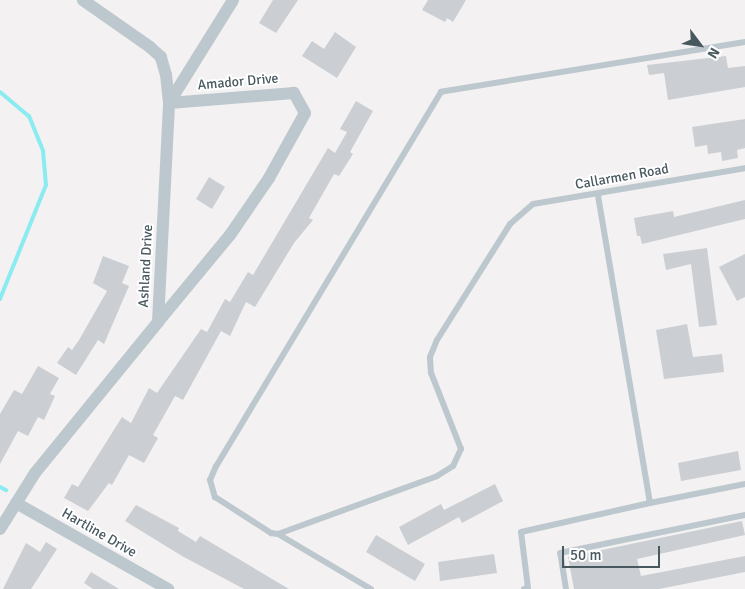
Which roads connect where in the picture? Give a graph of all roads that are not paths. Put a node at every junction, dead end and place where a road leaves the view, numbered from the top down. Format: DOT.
graph roads {
  1 [pos="83,0"];
  2 [pos="233,0"];
  3 [pos="745,42"];
  4 [pos="169,103"];
  5 [pos="745,168"];
  6 [pos="598,194"];
  7 [pos="158,322"];
  8 [pos="745,484"];
  9 [pos="16,503"];
  10 [pos="650,503"];
  11 [pos="745,515"];
  12 [pos="0,529"];
  13 [pos="278,534"];
  14 [pos="163,588"];
  15 [pos="371,589"];
  16 [pos="524,589"];
  17 [pos="566,589"];
  1 -- 4 [label="street"];
  2 -- 4 [label="street, Ashland Drive"];
  3 -- 13 [label="lane"];
  4 -- 7 [label="street, Ashland Drive"];
  4 -- 7 [label="street, Amador Drive"];
  5 -- 6 [label="lane, Callarmen Road"];
  6 -- 10 [label="lane"];
  6 -- 13 [label="lane, Callarmen Road"];
  7 -- 9 [label="street, Ashland Drive"];
  8 -- 10 [label="lane"];
  9 -- 12 [label="street, Ashland Drive"];
  9 -- 14 [label="street, Hartline Drive"];
  10 -- 16 [label="lane"];
  11 -- 17 [label="lane"];
  13 -- 15 [label="lane"];
}
